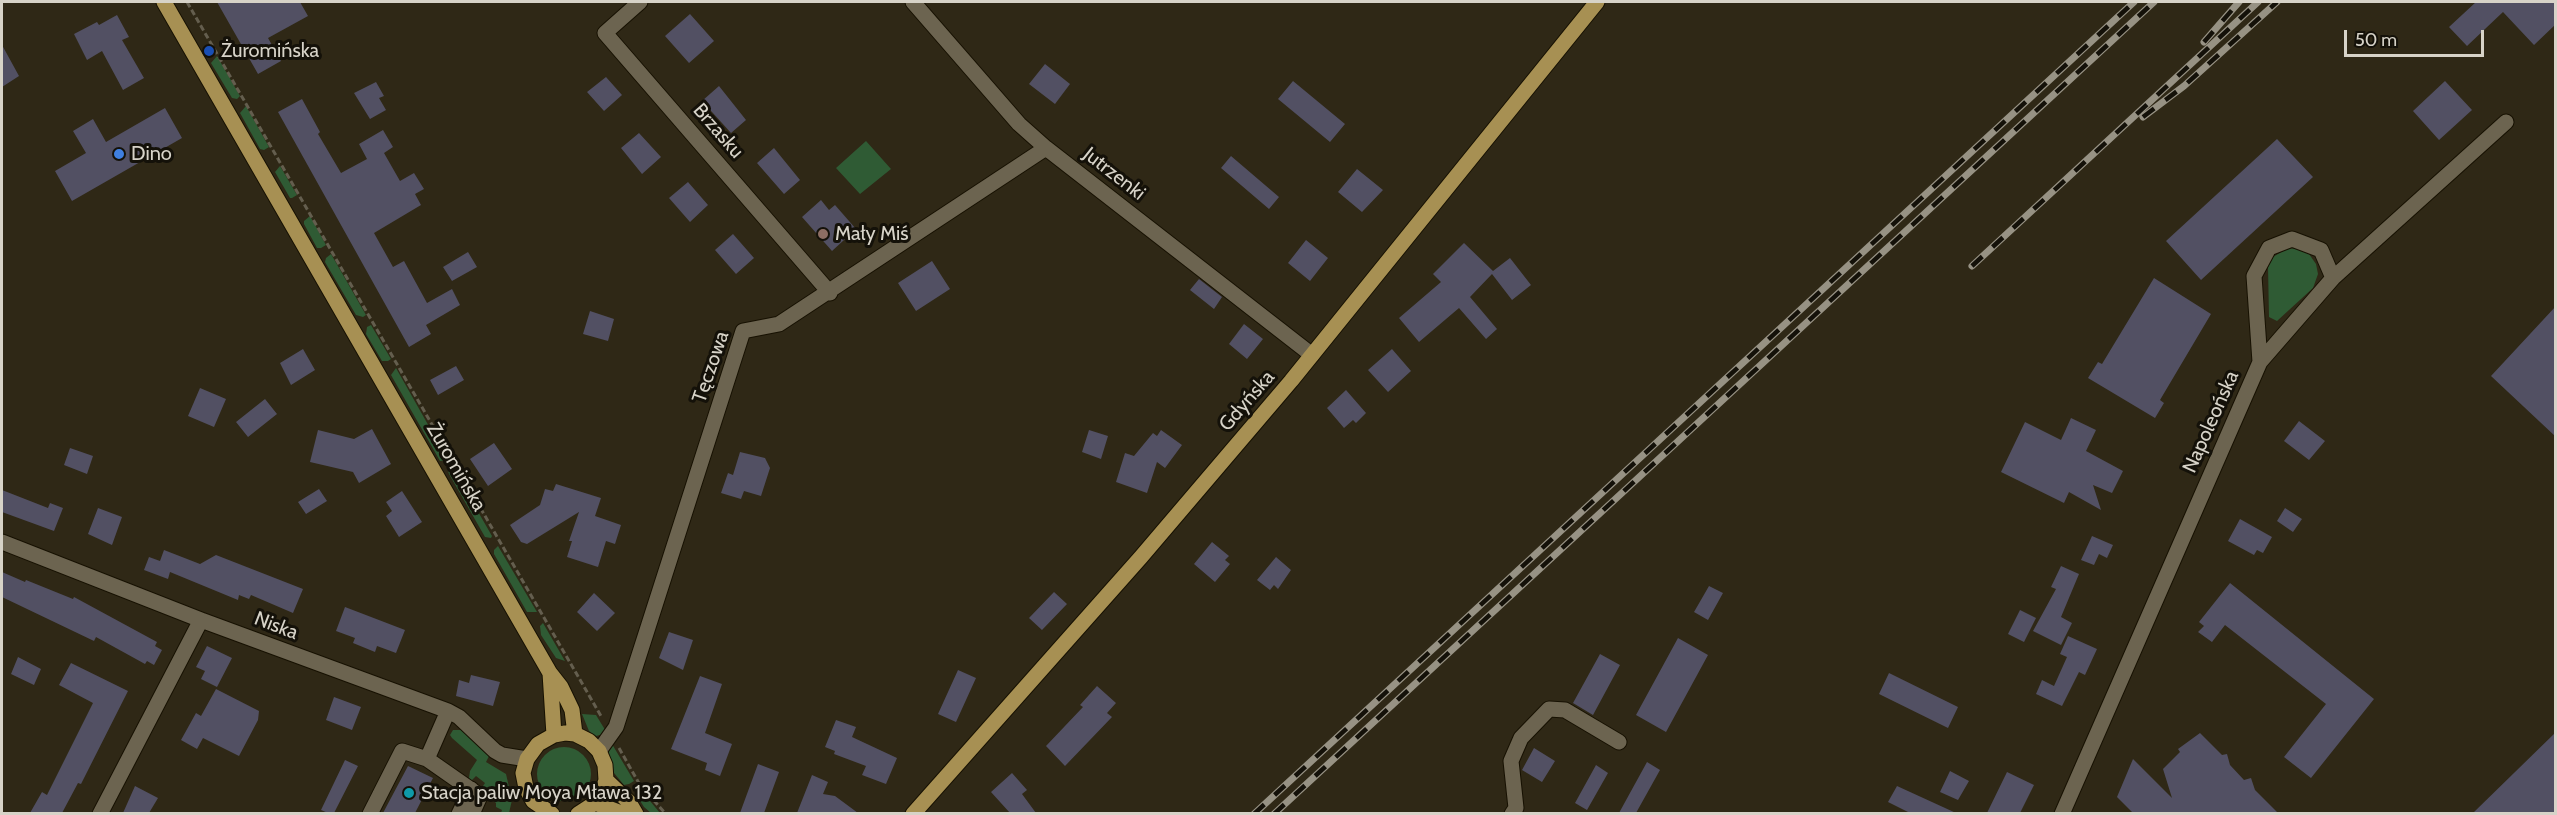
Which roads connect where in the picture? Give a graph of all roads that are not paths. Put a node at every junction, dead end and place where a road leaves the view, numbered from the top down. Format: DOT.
graph roads {
  1 [pos="164,2"];
  2 [pos="640,2"];
  3 [pos="913,2"];
  4 [pos="1597,2"];
  5 [pos="2506,122"];
  6 [pos="1046,148"];
  7 [pos="2333,278"];
  8 [pos="830,293"];
  9 [pos="1312,355"];
  10 [pos="2260,362"];
  11 [pos="2,542"];
  12 [pos="201,620"];
  13 [pos="550,673"];
  14 [pos="448,711"];
  15 [pos="575,734"];
  16 [pos="554,735"];
  17 [pos="1619,742"];
  18 [pos="599,751"];
  19 [pos="427,759"];
  20 [pos="526,759"];
  21 [pos="606,780"];
  22 [pos="471,789"];
  23 [pos="595,803"];
  24 [pos="530,807"];
  25 [pos="100,813"];
  26 [pos="370,813"];
  27 [pos="459,813"];
  28 [pos="472,813"];
  29 [pos="552,813"];
  30 [pos="578,813"];
  31 [pos="624,813"];
  32 [pos="636,813"];
  33 [pos="913,813"];
  34 [pos="1512,813"];
  35 [pos="2062,813"];
  1 -- 13 [label="main road, Żuromińska"];
  2 -- 8 [label="street, Brzasku"];
  3 -- 6 [label="street, Jutrzenki"];
  4 -- 9 [label="main road, Gdyńska"];
  5 -- 7 [label="street, Napoleońska"];
  6 -- 8 [label="street, Tęczowa"];
  6 -- 9 [label="street, Jutrzenki"];
  7 -- 10 [label="street, Napoleońska"];
  7 -- 10 [label="street"];
  8 -- 18 [label="street, Tęczowa"];
  9 -- 33 [label="main road, Gdyńska"];
  10 -- 35 [label="street, Napoleońska"];
  11 -- 12 [label="street, Niska"];
  12 -- 14 [label="street, Niska"];
  12 -- 25 [label="street"];
  13 -- 15 [label="main road, Żuromińska"];
  13 -- 16 [label="main road, Żuromińska"];
  14 -- 19 [label="street"];
  14 -- 20 [label="street, Niska"];
  15 -- 16 [label="main road"];
  15 -- 18 [label="main road"];
  16 -- 20 [label="main road"];
  17 -- 34 [label="street"];
  18 -- 21 [label="main road"];
  19 -- 22 [label="street"];
  19 -- 26 [label="street"];
  20 -- 24 [label="main road"];
  21 -- 23 [label="main road"];
  21 -- 32 [label="main road"];
  22 -- 27 [label="street"];
  22 -- 28 [label="street"];
  23 -- 30 [label="main road"];
  23 -- 31 [label="main road"];
  24 -- 29 [label="main road"];
}
